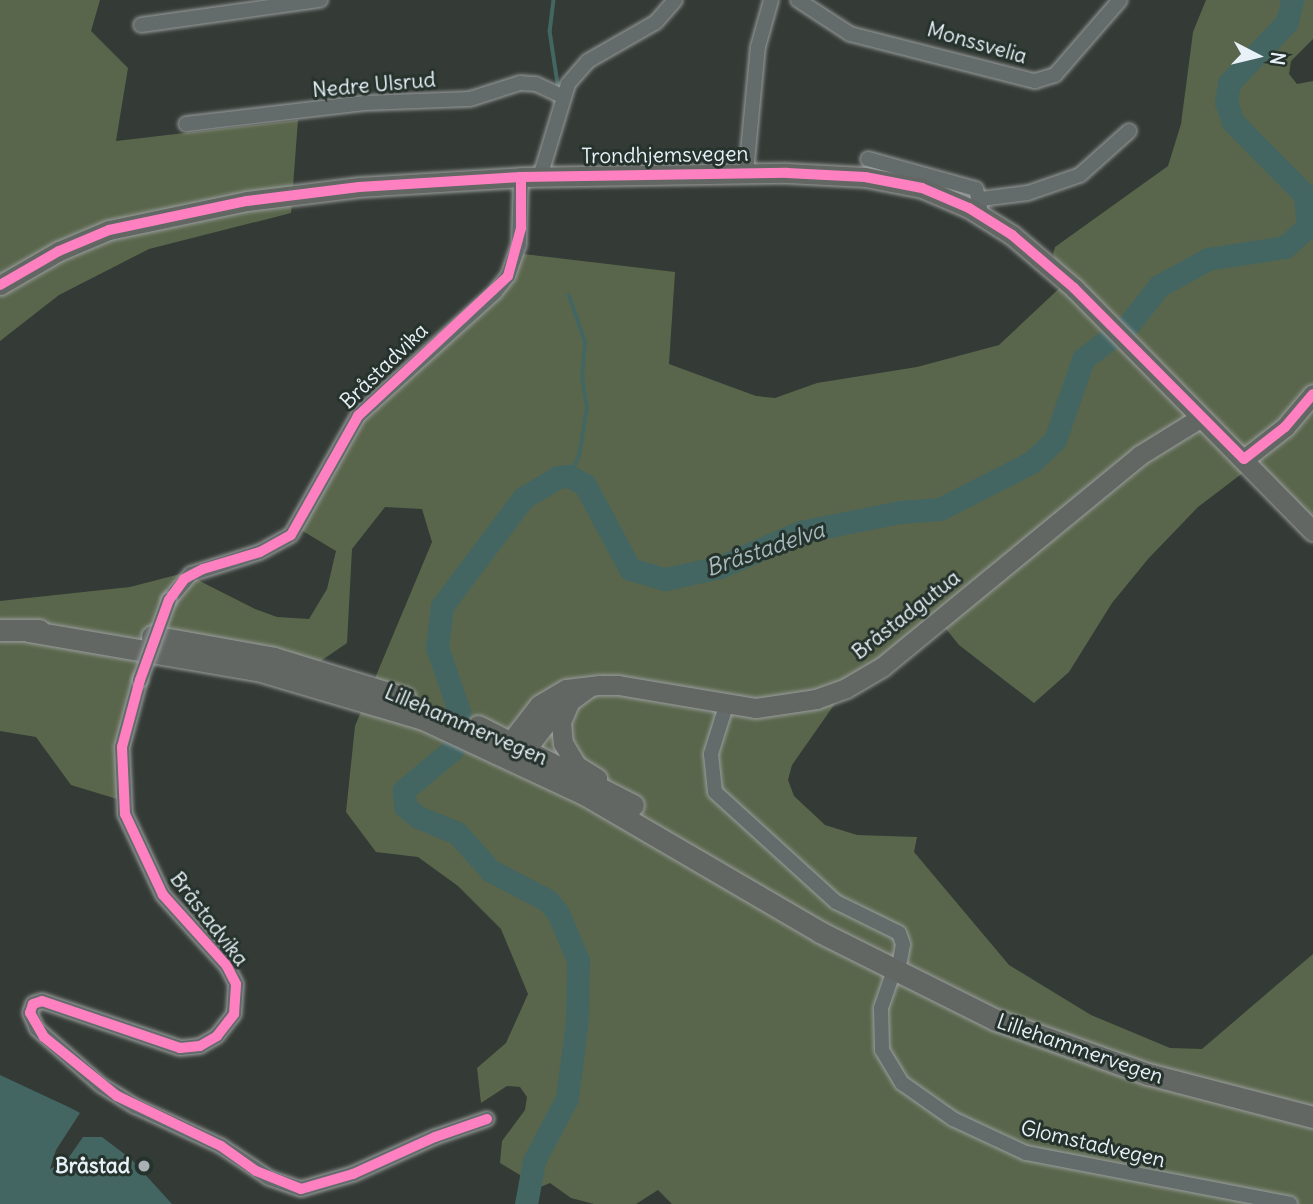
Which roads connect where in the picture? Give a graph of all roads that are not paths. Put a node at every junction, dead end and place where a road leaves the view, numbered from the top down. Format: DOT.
graph roads {
  1 [pos="320,0"];
  2 [pos="675,0"];
  3 [pos="771,0"];
  4 [pos="798,0"];
  5 [pos="1121,0"];
  6 [pos="141,25"];
  7 [pos="562,96"];
  8 [pos="186,124"];
  9 [pos="1129,131"];
  10 [pos="868,159"];
  11 [pos="746,173"];
  12 [pos="530,177"];
  13 [pos="980,207"];
  14 [pos="0,285"];
  15 [pos="1313,394"];
  16 [pos="1200,418"];
  17 [pos="1244,459"];
  18 [pos="1313,531"];
  19 [pos="0,631"];
  20 [pos="589,687"];
  21 [pos="569,702"];
  22 [pos="726,706"];
  23 [pos="517,749"];
  24 [pos="627,802"];
  25 [pos="858,950"];
  26 [pos="900,961"];
  27 [pos="891,979"];
  28 [pos="1313,1117"];
  29 [pos="488,1119"];
  30 [pos="1290,1204"];
  1 -- 6 [label="street"];
  2 -- 7 [label="street"];
  3 -- 11 [label="street"];
  4 -- 5 [label="street, Monssvelia"];
  7 -- 8 [label="street, Nedre Ulsrud"];
  7 -- 12 [label="street, Bråstadvika"];
  9 -- 13 [label="street"];
  10 -- 13 [label="street, Trondhjemsvegen"];
  11 -- 12 [label="main road, Trondhjemsvegen"];
  11 -- 13 [label="main road, Trondhjemsvegen"];
  12 -- 14 [label="main road, Trondhjemsvegen"];
  12 -- 29 [label="street, Bråstadvika, bridge"];
  13 -- 16 [label="main road, Trondhjemsvegen"];
  15 -- 17 [label="main road"];
  16 -- 17 [label="main road, Trondhjemsvegen"];
  16 -- 22 [label="main road, Bråstadgutua"];
  17 -- 18 [label="main road, Trondhjemsvegen"];
  19 -- 23 [label="highway, Lillehammervegen"];
  20 -- 21 [label="main road"];
  20 -- 22 [label="main road, Bråstadgutua"];
  20 -- 23 [label="main road, Bråstadgutua"];
  21 -- 23 [label="main road"];
  21 -- 24 [label="main road"];
  22 -- 26 [label="street"];
  23 -- 24 [label="highway, Lillehammervegen"];
  23 -- 25 [label="highway, Lillehammervegen"];
  24 -- 25 [label="highway, Lillehammervegen"];
  25 -- 28 [label="highway, Lillehammervegen"];
  27 -- 30 [label="street, Glomstadvegen"];
}
